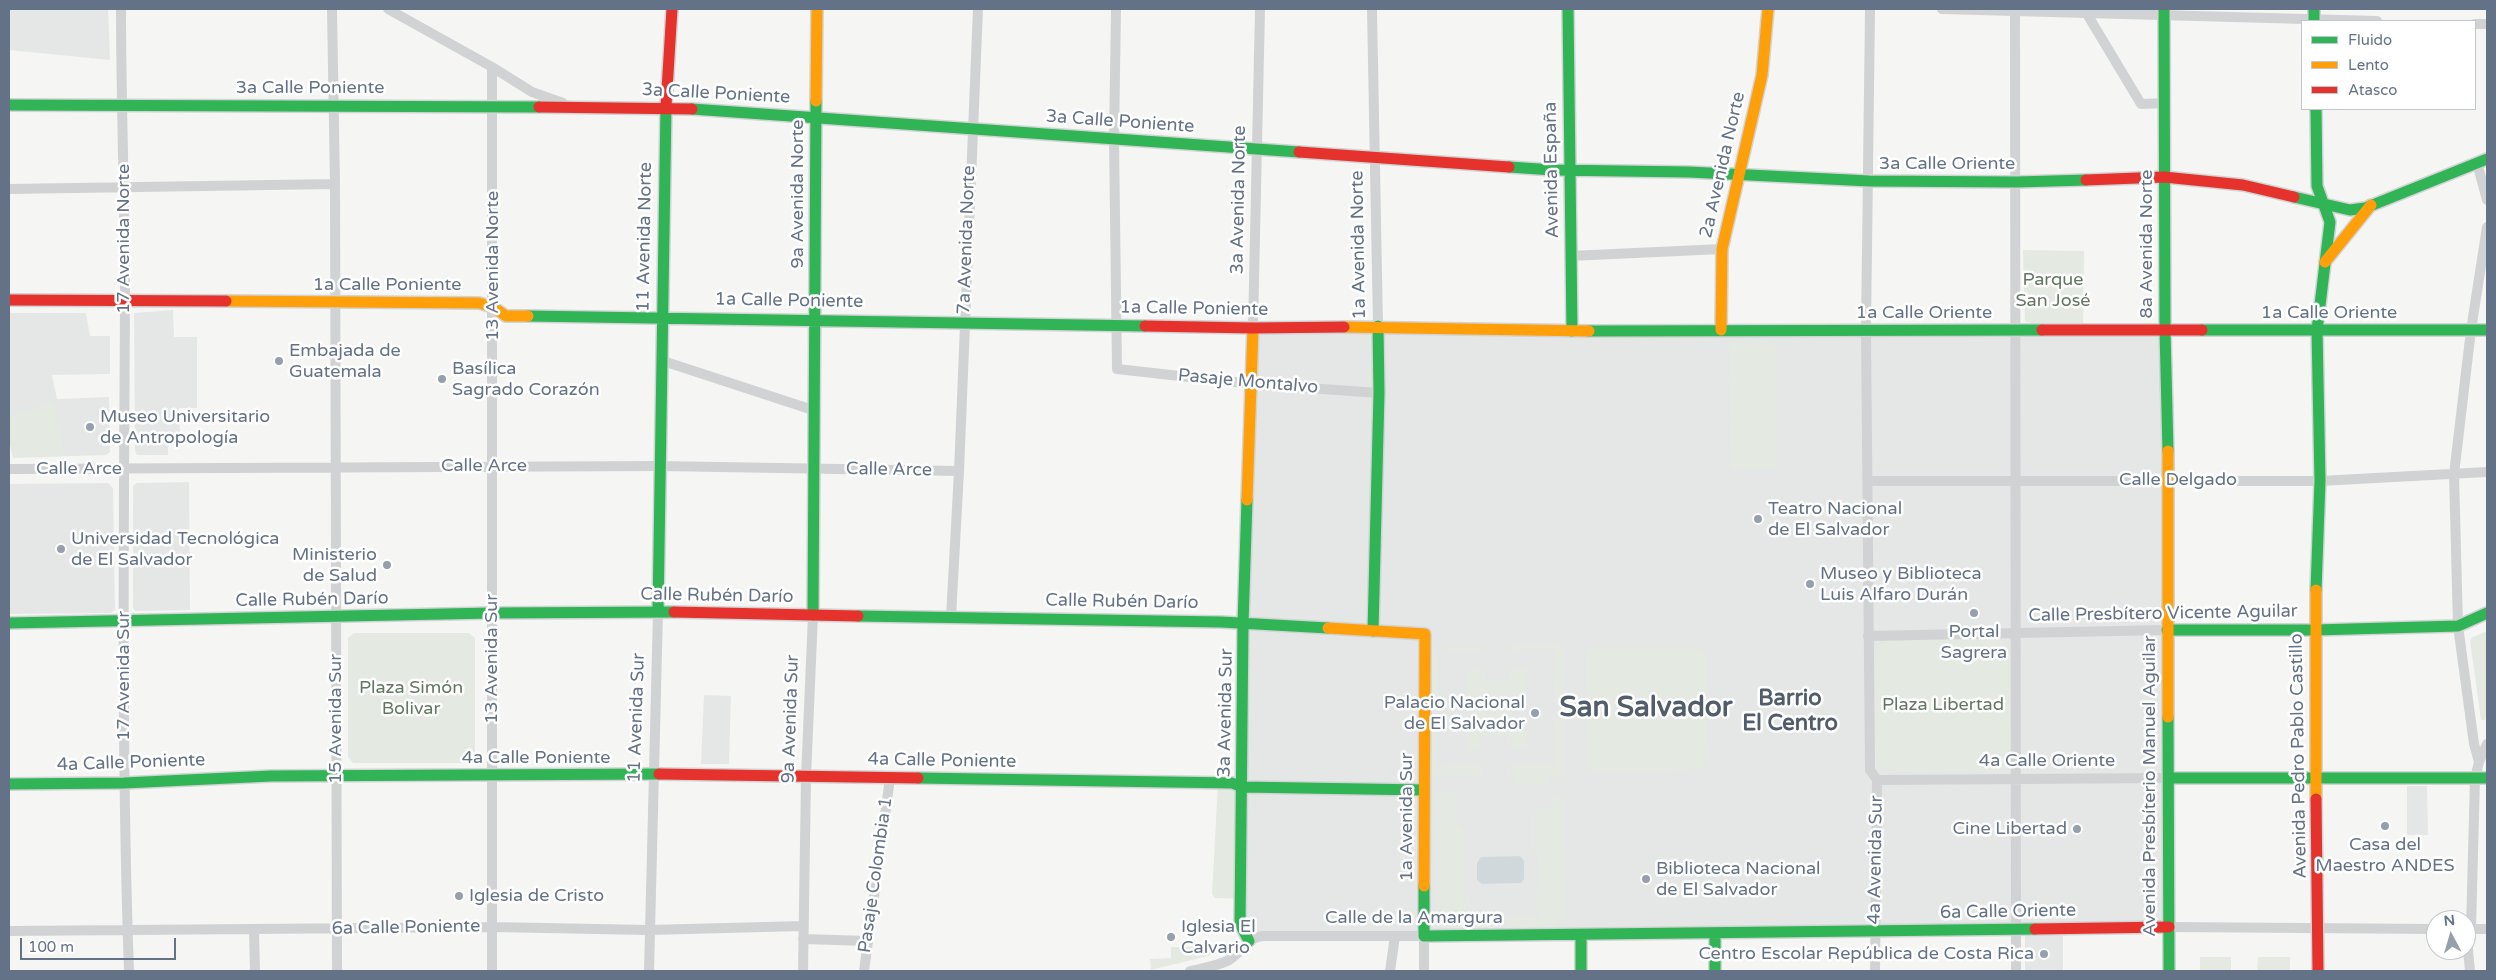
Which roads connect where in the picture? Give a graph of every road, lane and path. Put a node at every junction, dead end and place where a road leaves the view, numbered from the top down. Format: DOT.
graph roads {
  1 [pos="121,9"];
  2 [pos="332,9"];
  3 [pos="388,9"];
  4 [pos="672,9"];
  5 [pos="817,9"];
  6 [pos="978,9"];
  7 [pos="1116,9"];
  8 [pos="1260,9"];
  9 [pos="1372,9"];
  10 [pos="1568,9"];
  11 [pos="1768,9"];
  12 [pos="1870,9"];
  13 [pos="1942,9"];
  14 [pos="2015,10"];
  15 [pos="2085,11"];
  16 [pos="2164,11"];
  17 [pos="2314,16"];
  18 [pos="2364,20"];
  19 [pos="492,67"];
  20 [pos="2166,104"];
  21 [pos="9,105"];
  22 [pos="121,105"];
  23 [pos="333,105"];
  24 [pos="493,106"];
  25 [pos="575,106"];
  26 [pos="666,107"];
  27 [pos="2316,110"];
  28 [pos="815,117"];
  29 [pos="972,128"];
  30 [pos="1114,138"];
  31 [pos="1258,149"];
  32 [pos="1375,157"];
  33 [pos="2482,161"];
  34 [pos="1569,171"];
  35 [pos="1737,174"];
  36 [pos="2164,177"];
  37 [pos="1869,181"];
  38 [pos="2017,182"];
  39 [pos="335,184"];
  40 [pos="124,188"];
  41 [pos="9,189"];
  42 [pos="2487,200"];
  43 [pos="2323,204"];
  44 [pos="2371,206"];
  45 [pos="2487,228"];
  46 [pos="1722,248"];
  47 [pos="1570,256"];
  48 [pos="2325,262"];
  49 [pos="125,299"];
  50 [pos="9,300"];
  51 [pos="334,302"];
  52 [pos="493,307"];
  53 [pos="661,318"];
  54 [pos="816,319"];
  55 [pos="964,322"];
  56 [pos="1115,325"];
  57 [pos="1378,326"];
  58 [pos="1254,328"];
  59 [pos="1721,330"];
  60 [pos="2016,330"];
  61 [pos="2165,330"];
  62 [pos="2317,330"];
  63 [pos="2471,330"];
  64 [pos="2487,330"];
  65 [pos="1572,331"];
  66 [pos="1866,331"];
  67 [pos="663,361"];
  68 [pos="1252,384"];
  69 [pos="1379,393"];
  70 [pos="816,411"];
  71 [pos="334,466"];
  72 [pos="492,466"];
  73 [pos="659,466"];
  74 [pos="815,468"];
  75 [pos="9,469"];
  76 [pos="122,470"];
  77 [pos="959,472"];
  78 [pos="2487,472"];
  79 [pos="2454,474"];
  80 [pos="2169,480"];
  81 [pos="1868,481"];
  82 [pos="2015,481"];
  83 [pos="2320,481"];
  84 [pos="1248,482"];
  85 [pos="658,612"];
  86 [pos="492,613"];
  87 [pos="2487,613"];
  88 [pos="813,615"];
  89 [pos="335,617"];
  90 [pos="951,617"];
  91 [pos="124,621"];
  92 [pos="9,623"];
  93 [pos="1243,624"];
  94 [pos="2458,626"];
  95 [pos="2167,630"];
  96 [pos="2315,630"];
  97 [pos="1373,631"];
  98 [pos="2016,633"];
  99 [pos="1425,634"];
  100 [pos="1868,636"];
  101 [pos="2487,744"];
  102 [pos="2479,762"];
  103 [pos="652,774"];
  104 [pos="336,775"];
  105 [pos="492,776"];
  106 [pos="806,777"];
  107 [pos="890,778"];
  108 [pos="2017,778"];
  109 [pos="2169,778"];
  110 [pos="2317,778"];
  111 [pos="2475,778"];
  112 [pos="2487,778"];
  113 [pos="1878,780"];
  114 [pos="124,783"];
  115 [pos="9,784"];
  116 [pos="1242,787"];
  117 [pos="1424,790"];
  118 [pos="2469,910"];
  119 [pos="803,926"];
  120 [pos="492,927"];
  121 [pos="2169,927"];
  122 [pos="2319,927"];
  123 [pos="337,929"];
  124 [pos="2426,929"];
  125 [pos="127,930"];
  126 [pos="254,930"];
  127 [pos="649,930"];
  128 [pos="2016,930"];
  129 [pos="9,931"];
  130 [pos="1875,932"];
  131 [pos="1715,933"];
  132 [pos="1581,935"];
  133 [pos="1395,936"];
  134 [pos="1424,936"];
  135 [pos="803,939"];
  136 [pos="868,941"];
  137 [pos="1248,941"];
  138 [pos="1232,959"];
  139 [pos="129,971"];
  140 [pos="255,971"];
  141 [pos="337,971"];
  142 [pos="492,971"];
  143 [pos="649,971"];
  144 [pos="803,971"];
  145 [pos="864,971"];
  146 [pos="1190,971"];
  147 [pos="1223,971"];
  148 [pos="1390,971"];
  149 [pos="1424,971"];
  150 [pos="1581,971"];
  151 [pos="1715,971"];
  152 [pos="1875,971"];
  153 [pos="2016,971"];
  154 [pos="2170,971"];
  155 [pos="2318,971"];
  1 -- 22 [label="street, 17 Avenida Norte"];
  2 -- 23 [label="street, 15 Avenida Sur"];
  3 -- 19 [label="street"];
  4 -- 26 [label="main road, 11 Avenida Norte"];
  5 -- 28 [label="main road, 9a Avenida Norte"];
  6 -- 29 [label="street, 7a Avenida Norte"];
  7 -- 30 [label="street"];
  8 -- 31 [label="street, 3a Avenida Norte"];
  9 -- 32 [label="street, 1a Avenida Norte"];
  10 -- 34 [label="main road, Avenida España"];
  11 -- 35 [label="main road, 2a Avenida Norte"];
  12 -- 37 [label="street, 4a Avenida Sur"];
  13 -- 14 [label="street"];
  14 -- 15 [label="street"];
  14 -- 38 [label="street"];
  15 -- 16 [label="street"];
  15 -- 20 [label="street"];
  16 -- 17 [label="street"];
  16 -- 20 [label="main road, 8a Avenida Norte"];
  17 -- 18 [label="street"];
  19 -- 24 [label="street, 13 Avenida Norte"];
  19 -- 25 [label="street"];
  20 -- 36 [label="main road, 8a Avenida Norte"];
  21 -- 22 [label="main road, 3a Calle Poniente"];
  22 -- 23 [label="main road, 3a Calle Poniente"];
  22 -- 40 [label="street, 17 Avenida Norte"];
  23 -- 24 [label="main road, 3a Calle Poniente"];
  23 -- 39 [label="street, 15 Avenida Sur"];
  24 -- 25 [label="main road, 3a Calle Poniente"];
  24 -- 52 [label="street, 13 Avenida Norte"];
  25 -- 26 [label="main road, 3a Calle Poniente"];
  26 -- 28 [label="main road, 3a Calle Poniente"];
  26 -- 53 [label="main road, 11 Avenida Norte"];
  27 -- 43 [label="main road, Avenida Pedro Pablo Castillo"];
  28 -- 29 [label="main road, 3a Calle Poniente"];
  28 -- 54 [label="main road, 9a Avenida Norte"];
  29 -- 30 [label="main road, 3a Calle Poniente"];
  29 -- 55 [label="street, 7a Avenida Norte"];
  30 -- 31 [label="main road, 3a Calle Poniente"];
  30 -- 56 [label="street"];
  31 -- 32 [label="main road, 3a Calle Poniente"];
  31 -- 58 [label="street, 3a Avenida Norte"];
  32 -- 34 [label="main road, 3a Calle Poniente"];
  32 -- 57 [label="street, 1a Avenida Norte"];
  33 -- 42 [label="street"];
  33 -- 44 [label="main road"];
  34 -- 35 [label="main road, 3a Calle Oriente"];
  34 -- 47 [label="main road, Avenida España"];
  35 -- 37 [label="main road, 3a Calle Oriente"];
  35 -- 46 [label="main road, 2a Avenida Norte"];
  36 -- 38 [label="main road, 3a Calle Oriente"];
  36 -- 43 [label="main road, 3a Calle Oriente"];
  36 -- 61 [label="main road, 8a Avenida Norte"];
  37 -- 38 [label="main road, 3a Calle Oriente"];
  37 -- 66 [label="street, 4a Avenida Sur"];
  38 -- 60 [label="street"];
  39 -- 40 [label="street"];
  39 -- 51 [label="street, 15 Avenida Sur"];
  40 -- 41 [label="street"];
  40 -- 49 [label="street, 17 Avenida Norte"];
  43 -- 44 [label="main road, 3a Calle Oriente"];
  43 -- 48 [label="main road, Avenida Pedro Pablo Castillo"];
  44 -- 48 [label="main road"];
  45 -- 63 [label="street"];
  46 -- 47 [label="street"];
  46 -- 59 [label="main road, 2a Avenida Norte"];
  47 -- 65 [label="main road, Avenida España"];
  48 -- 62 [label="main road, Avenida Pedro Pablo Castillo"];
  49 -- 50 [label="main road, 1a Calle Poniente"];
  49 -- 51 [label="main road, 1a Calle Poniente"];
  49 -- 76 [label="street, 17 Avenida Norte"];
  51 -- 52 [label="main road, 1a Calle Poniente"];
  51 -- 71 [label="street, 15 Avenida Sur"];
  52 -- 53 [label="main road, 1a Calle Poniente"];
  52 -- 72 [label="street, 13 Avenida Norte"];
  53 -- 54 [label="main road, 1a Calle Poniente"];
  53 -- 67 [label="main road, 11 Avenida Norte"];
  54 -- 55 [label="main road, 1a Calle Poniente"];
  54 -- 70 [label="main road, 9a Avenida Norte"];
  55 -- 56 [label="main road, 1a Calle Poniente"];
  55 -- 77 [label="street, 7a Avenida Norte"];
  56 -- 58 [label="main road, 1a Calle Poniente"];
  56 -- 68 [label="street, Pasaje Montalvo"];
  57 -- 58 [label="main road, 1a Calle Poniente"];
  57 -- 65 [label="main road, 1a Calle Poniente"];
  57 -- 69 [label="main road, 1a Avenida Norte"];
  58 -- 68 [label="main road, 3a Avenida Norte"];
  59 -- 65 [label="main road, 1a Calle Oriente"];
  59 -- 66 [label="main road, 1a Calle Oriente"];
  60 -- 61 [label="main road, 1a Calle Oriente"];
  60 -- 66 [label="main road, 1a Calle Oriente"];
  60 -- 82 [label="street"];
  61 -- 62 [label="main road, 1a Calle Oriente"];
  61 -- 80 [label="main road, 8a Avenida Norte"];
  62 -- 63 [label="main road, 1a Calle Oriente"];
  62 -- 83 [label="main road, Avenida Pedro Pablo Castillo"];
  63 -- 64 [label="main road, 1a Calle Oriente"];
  63 -- 79 [label="street"];
  66 -- 81 [label="street, 4a Avenida Sur"];
  67 -- 70 [label="street"];
  67 -- 73 [label="main road, 11 Avenida Norte"];
  68 -- 69 [label="street, Pasaje Montalvo"];
  68 -- 84 [label="main road, 3a Avenida Norte"];
  69 -- 97 [label="main road, 1a Avenida Norte"];
  70 -- 74 [label="main road, 9a Avenida Norte"];
  71 -- 72 [label="street, Calle Arce"];
  71 -- 76 [label="street, Calle Arce"];
  71 -- 89 [label="street, 15 Avenida Sur"];
  72 -- 73 [label="street, Calle Arce"];
  72 -- 86 [label="street, 13 Avenida Sur"];
  73 -- 74 [label="street, Calle Arce"];
  73 -- 85 [label="main road, 11 Avenida Sur"];
  74 -- 77 [label="street, Calle Arce"];
  74 -- 88 [label="main road, 9a Avenida Sur"];
  75 -- 76 [label="street, Calle Arce"];
  76 -- 91 [label="street, 17 Avenida Sur"];
  77 -- 90 [label="street, 7a Avenida Norte"];
  78 -- 79 [label="street, Calle Delgado"];
  79 -- 83 [label="street, Calle Delgado"];
  79 -- 94 [label="street"];
  80 -- 82 [label="street, Calle Delgado"];
  80 -- 83 [label="street, Calle Delgado"];
  80 -- 95 [label="main road, Avenida Presbíterio Manuel Aguilar"];
  81 -- 82 [label="street, Calle Delgado"];
  81 -- 100 [label="street, 4a Avenida Sur"];
  82 -- 98 [label="street"];
  83 -- 96 [label="main road, Avenida Pedro Pablo Castillo"];
  84 -- 93 [label="main road, 3a Avenida Sur"];
  85 -- 86 [label="main road, Calle Rubén Darío"];
  85 -- 88 [label="main road, Calle Rubén Darío"];
  85 -- 103 [label="street, 11 Avenida Sur"];
  86 -- 89 [label="main road, Calle Rubén Darío"];
  86 -- 105 [label="street, 13 Avenida Sur"];
  87 -- 94 [label="main road"];
  88 -- 90 [label="main road, Calle Rubén Darío"];
  88 -- 106 [label="street, 9a Avenida Sur"];
  89 -- 91 [label="main road, Calle Rubén Darío"];
  89 -- 104 [label="street, 15 Avenida Sur"];
  90 -- 93 [label="main road, Calle Rubén Darío"];
  91 -- 92 [label="main road, Calle Rubén Darío"];
  91 -- 114 [label="street, 17 Avenida Sur"];
  93 -- 97 [label="main road, Calle Rubén Darío"];
  93 -- 116 [label="main road, 3a Avenida Sur"];
  94 -- 96 [label="main road, Calle Presbítero Vicente Aguilar"];
  94 -- 102 [label="street"];
  95 -- 96 [label="main road, Calle Presbítero Vicente Aguilar"];
  95 -- 98 [label="street, Calle Presbítero Vicente Aguilar"];
  95 -- 109 [label="main road, Avenida Presbíterio Manuel Aguilar"];
  96 -- 110 [label="main road, Avenida Pedro Pablo Castillo"];
  97 -- 99 [label="main road, Calle Rubén Darío"];
  98 -- 100 [label="street, Calle Presbítero Vicente Aguilar"];
  98 -- 108 [label="street"];
  99 -- 117 [label="main road, 1a Avenida Sur"];
  100 -- 113 [label="street, 4a Avenida Sur"];
  101 -- 102 [label="street"];
  102 -- 111 [label="street"];
  103 -- 105 [label="main road, 4a Calle Poniente"];
  103 -- 106 [label="main road, 4a Calle Poniente"];
  103 -- 127 [label="street, 11 Avenida Sur"];
  104 -- 105 [label="main road, 4a Calle Poniente"];
  104 -- 114 [label="main road, 4a Calle Poniente"];
  104 -- 123 [label="street, 15 Avenida Sur"];
  105 -- 120 [label="street, 13 Avenida Sur"];
  106 -- 107 [label="main road, 4a Calle Poniente"];
  106 -- 119 [label="street, 9a Avenida Sur"];
  107 -- 116 [label="main road, 4a Calle Poniente"];
  107 -- 136 [label="street, Pasaje Colombia 1"];
  108 -- 109 [label="street, 4a Calle Oriente"];
  108 -- 113 [label="street, 4a Calle Oriente"];
  108 -- 128 [label="street"];
  109 -- 110 [label="main road, 4a Calle Oriente"];
  109 -- 121 [label="main road, Avenida Presbíterio Manuel Aguilar"];
  110 -- 111 [label="main road, 4a Calle Oriente"];
  110 -- 122 [label="main road, Avenida Pedro Pablo Castillo"];
  111 -- 112 [label="main road, 4a Calle Oriente"];
  111 -- 118 [label="street"];
  113 -- 130 [label="street, 4a Avenida Sur"];
  114 -- 115 [label="main road, 4a Calle Poniente"];
  114 -- 125 [label="street, 17 Avenida Sur"];
  116 -- 117 [label="main road, 4a Calle Poniente"];
  116 -- 137 [label="main road, 3a Avenida Sur"];
  117 -- 134 [label="main road, 1a Avenida Sur"];
  119 -- 127 [label="street, 6a Calle Poniente"];
  119 -- 135 [label="street, 9a Avenida Sur"];
  120 -- 123 [label="street, 6a Calle Poniente"];
  120 -- 127 [label="street, 6a Calle Poniente"];
  120 -- 142 [label="street, 13 Avenida Sur"];
  121 -- 122 [label="street, 6a Calle Oriente"];
  121 -- 128 [label="main road, 6a Calle Oriente"];
  121 -- 154 [label="main road, Avenida Presbíterio Manuel Aguilar"];
  122 -- 124 [label="street, 6a Calle Oriente"];
  122 -- 155 [label="main road, Avenida Pedro Pablo Castillo"];
  123 -- 126 [label="street, 6a Calle Poniente"];
  123 -- 141 [label="street, 15 Avenida Sur"];
  125 -- 126 [label="street, 6a Calle Poniente"];
  125 -- 129 [label="street, 6a Calle Poniente"];
  125 -- 139 [label="street, 17 Avenida Sur"];
  126 -- 140 [label="street"];
  127 -- 143 [label="street, 11 Avenida Sur"];
  128 -- 130 [label="main road, 6a Calle Oriente"];
  128 -- 153 [label="street"];
  130 -- 131 [label="main road, 6a Calle Oriente"];
  130 -- 152 [label="street, 4a Avenida Sur"];
  131 -- 132 [label="main road, 6a Calle Oriente"];
  131 -- 151 [label="main road"];
  132 -- 134 [label="main road, Calle de la Amargura"];
  132 -- 150 [label="main road"];
  133 -- 134 [label="street, Calle de la Amargura"];
  133 -- 137 [label="street, Calle de la Amargura"];
  133 -- 148 [label="street"];
  134 -- 149 [label="street, 1a Avenida Sur"];
  135 -- 136 [label="street"];
  135 -- 144 [label="street, 9a Avenida Sur"];
  136 -- 145 [label="street, Pasaje Colombia 1"];
  137 -- 138 [label="street"];
  138 -- 146 [label="street"];
  138 -- 147 [label="street"];
}
